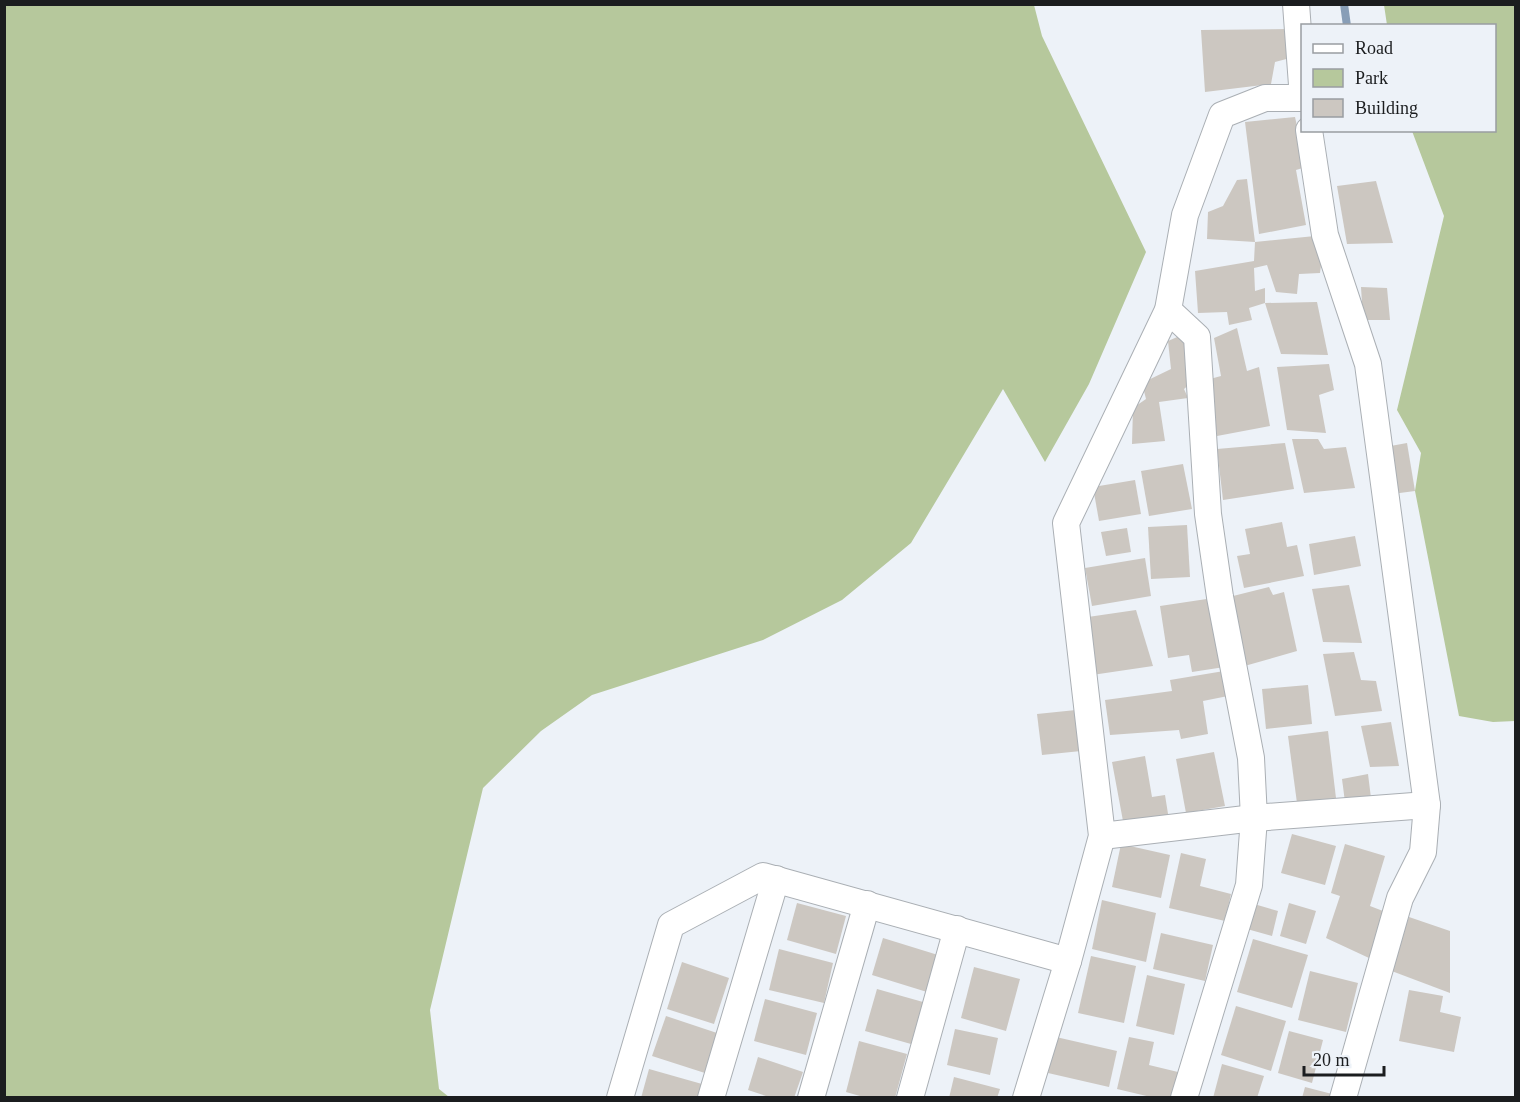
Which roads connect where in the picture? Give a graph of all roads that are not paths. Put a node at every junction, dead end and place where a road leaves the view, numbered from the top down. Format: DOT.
graph roads {
  1 [pos="1296,4"];
  2 [pos="1301,72"];
  3 [pos="1301,98"];
  4 [pos="1309,132"];
  5 [pos="1168,310"];
  6 [pos="1427,805"];
  7 [pos="1254,819"];
  8 [pos="1102,836"];
  9 [pos="776,879"];
  10 [pos="867,904"];
  11 [pos="957,929"];
  12 [pos="1068,961"];
  13 [pos="621,1098"];
  14 [pos="711,1098"];
  15 [pos="811,1098"];
  16 [pos="910,1098"];
  17 [pos="1026,1098"];
  18 [pos="1184,1098"];
  19 [pos="1343,1098"];
  1 -- 2 [label="street"];
  3 -- 5 [label="street"];
  4 -- 6 [label="street"];
  5 -- 7 [label="street"];
  5 -- 8 [label="street"];
  6 -- 7 [label="street"];
  6 -- 19 [label="street"];
  7 -- 8 [label="street"];
  7 -- 18 [label="street"];
  8 -- 12 [label="street"];
  9 -- 10 [label="street"];
  9 -- 13 [label="street"];
  9 -- 14 [label="street"];
  10 -- 11 [label="street"];
  10 -- 15 [label="street"];
  11 -- 12 [label="street"];
  11 -- 16 [label="street"];
  12 -- 17 [label="street"];
}
